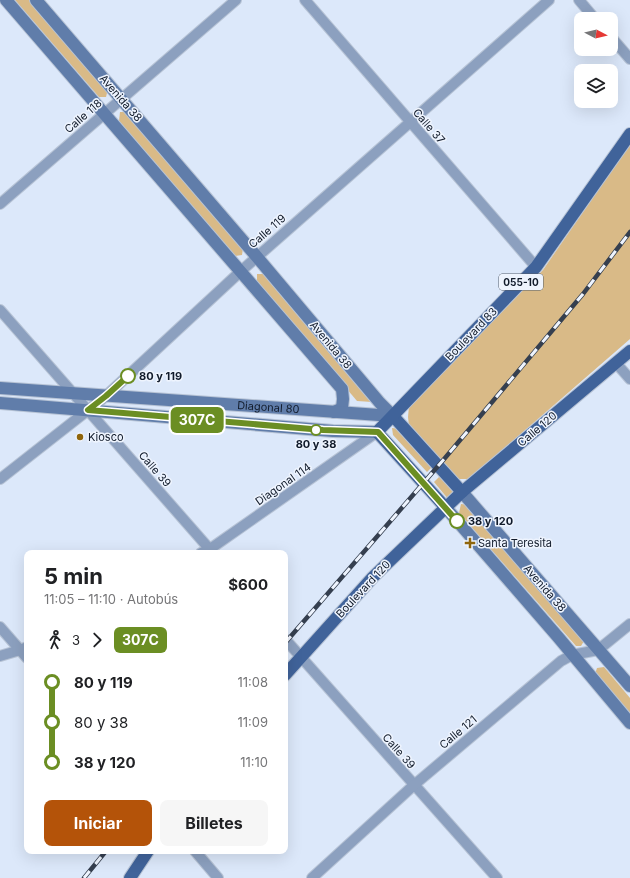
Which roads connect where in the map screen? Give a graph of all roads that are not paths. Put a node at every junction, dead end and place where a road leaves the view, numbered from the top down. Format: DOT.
graph roads {
  1 [pos="6,0"];
  2 [pos="36,0"];
  3 [pos="236,0"];
  4 [pos="305,0"];
  5 [pos="549,0"];
  6 [pos="579,0"];
  7 [pos="589,12"];
  8 [pos="618,45"];
  9 [pos="630,59"];
  10 [pos="121,99"];
  11 [pos="104,114"];
  12 [pos="410,122"];
  13 [pos="630,134"];
  14 [pos="0,204"];
  15 [pos="257,257"];
  16 [pos="536,267"];
  17 [pos="241,271"];
  18 [pos="0,310"];
  19 [pos="630,352"];
  20 [pos="616,363"];
  21 [pos="630,379"];
  22 [pos="0,388"];
  23 [pos="74,393"];
  24 [pos="106,396"];
  25 [pos="0,403"];
  26 [pos="88,410"];
  27 [pos="334,412"];
  28 [pos="393,416"];
  29 [pos="378,432"];
  30 [pos="0,479"];
  31 [pos="462,492"];
  32 [pos="446,508"];
  33 [pos="206,550"];
  34 [pos="211,550"];
  35 [pos="630,624"];
  36 [pos="0,627"];
  37 [pos="288,643"];
  38 [pos="598,650"];
  39 [pos="24,651"];
  40 [pos="24,652"];
  41 [pos="572,655"];
  42 [pos="0,656"];
  43 [pos="300,658"];
  44 [pos="288,672"];
  45 [pos="630,686"];
  46 [pos="630,723"];
  47 [pos="414,785"];
  48 [pos="146,854"];
  49 [pos="198,854"];
  50 [pos="130,878"];
  51 [pos="218,878"];
  52 [pos="312,878"];
  53 [pos="497,878"];
  1 -- 11 [label="main road, Avenida 38"];
  2 -- 10 [label="main road, Avenida 38"];
  3 -- 10 [label="street, Calle 118"];
  4 -- 12 [label="street, Calle 37"];
  5 -- 12 [label="street, Calle 119"];
  6 -- 7 [label="street"];
  8 -- 9 [label="street"];
  10 -- 11 [label="street, Calle 118"];
  10 -- 15 [label="main road, Avenida 38"];
  11 -- 14 [label="street, Calle 118"];
  11 -- 17 [label="main road, Avenida 38"];
  12 -- 15 [label="street, Calle 119"];
  12 -- 16 [label="street, Calle 37"];
  13 -- 16 [label="main road, Boulevard 83 / 055-10"];
  15 -- 17 [label="street, Calle 119"];
  15 -- 28 [label="main road, Avenida 38"];
  16 -- 28 [label="main road, Boulevard 83 / 055-10"];
  17 -- 24 [label="street, Calle 119"];
  17 -- 27 [label="main road, Avenida 38"];
  18 -- 23 [label="street, Calle 39"];
  19 -- 20 [label="main road, Calle 120"];
  20 -- 21 [label="street"];
  20 -- 31 [label="main road, Calle 120"];
  22 -- 23 [label="main road, Diagonal 80"];
  23 -- 24 [label="main road, Diagonal 80"];
  23 -- 26 [label="street, Calle 39"];
  24 -- 26 [label="street, Calle 119"];
  24 -- 27 [label="main road, Diagonal 80"];
  25 -- 26 [label="main road, Diagonal 80"];
  26 -- 29 [label="main road, Diagonal 80"];
  26 -- 30 [label="street, Calle 119"];
  26 -- 33 [label="street, Calle 39"];
  27 -- 28 [label="main road, Diagonal 80"];
  28 -- 29 [label="main road, Boulevard 83"];
  28 -- 31 [label="main road, Avenida 38"];
  29 -- 32 [label="main road, Avenida 38"];
  29 -- 34 [label="street, Diagonal 114"];
  31 -- 32 [label="main road, Calle 120"];
  31 -- 38 [label="main road, Avenida 38"];
  32 -- 41 [label="main road, Avenida 38"];
  32 -- 43 [label="main road, Boulevard 120"];
  35 -- 38 [label="street, Calle 121"];
  36 -- 39 [label="street"];
  37 -- 43 [label="street, Calle 39"];
  38 -- 41 [label="street, Calle 121"];
  38 -- 45 [label="main road, Avenida 38"];
  40 -- 42 [label="street"];
  41 -- 46 [label="main road, Avenida 38"];
  41 -- 47 [label="street, Calle 121"];
  43 -- 44 [label="main road, Boulevard 120"];
  43 -- 47 [label="street, Calle 39"];
  47 -- 52 [label="street, Calle 121"];
  47 -- 53 [label="street, Calle 39"];
  48 -- 50 [label="main road"];
  49 -- 51 [label="street"];
}
